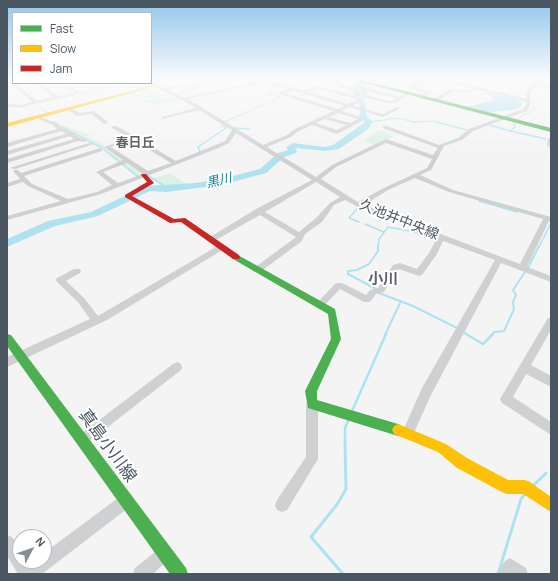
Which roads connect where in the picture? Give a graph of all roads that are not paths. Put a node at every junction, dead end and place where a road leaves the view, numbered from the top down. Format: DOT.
graph roads {
  1 [pos="10,105"];
  2 [pos="26,105"];
  3 [pos="84,105"];
  4 [pos="192,105"];
  5 [pos="317,105"];
  6 [pos="451,105"];
  7 [pos="528,105"];
  8 [pos="348,106"];
  9 [pos="373,108"];
  10 [pos="383,108"];
  11 [pos="69,109"];
  12 [pos="198,109"];
  13 [pos="365,110"];
  14 [pos="337,111"];
  15 [pos="38,117"];
  16 [pos="324,117"];
  17 [pos="164,118"];
  18 [pos="504,118"];
  19 [pos="106,122"];
  20 [pos="311,123"];
  21 [pos="7,125"];
  22 [pos="350,125"];
  23 [pos="114,127"];
  24 [pos="385,127"];
  25 [pos="63,129"];
  26 [pos="551,130"];
  27 [pos="234,131"];
  28 [pos="72,134"];
  29 [pos="135,138"];
  30 [pos="78,139"];
  31 [pos="551,139"];
  32 [pos="91,144"];
  33 [pos="7,145"];
  34 [pos="550,145"];
  35 [pos="262,147"];
  36 [pos="440,147"];
  37 [pos="36,152"];
  38 [pos="7,153"];
  39 [pos="435,158"];
  40 [pos="42,159"];
  41 [pos="7,161"];
  42 [pos="127,161"];
  43 [pos="175,163"];
  44 [pos="49,166"];
  45 [pos="13,168"];
  46 [pos="146,175"];
  47 [pos="416,176"];
  48 [pos="21,177"];
  49 [pos="316,180"];
  50 [pos="7,185"];
  51 [pos="117,186"];
  52 [pos="345,197"];
  53 [pos="66,201"];
  54 [pos="358,204"];
  55 [pos="259,211"];
  56 [pos="7,218"];
  57 [pos="548,219"];
  58 [pos="300,236"];
  59 [pos="441,237"];
  60 [pos="211,239"];
  61 [pos="221,247"];
  62 [pos="499,260"];
  63 [pos="525,269"];
  64 [pos="257,270"];
  65 [pos="77,271"];
  66 [pos="551,279"];
  67 [pos="320,305"];
  68 [pos="96,321"];
  69 [pos="551,321"];
  70 [pos="7,338"];
  71 [pos="21,355"];
  72 [pos="7,362"];
  73 [pos="177,367"];
  74 [pos="524,367"];
  75 [pos="551,382"];
  76 [pos="312,404"];
  77 [pos="551,429"];
  78 [pos="408,433"];
  79 [pos="82,440"];
  80 [pos="127,500"];
  81 [pos="282,505"];
  82 [pos="551,505"];
  83 [pos="7,542"];
  84 [pos="165,553"];
  85 [pos="28,574"];
  86 [pos="141,574"];
  87 [pos="180,574"];
  88 [pos="504,574"];
  89 [pos="520,574"];
  1 -- 2 [label="street"];
  3 -- 11 [label="street"];
  4 -- 12 [label="street, 久池井中央線"];
  5 -- 14 [label="street"];
  6 -- 18 [label="street"];
  7 -- 18 [label="street"];
  8 -- 13 [label="street"];
  8 -- 14 [label="street"];
  9 -- 13 [label="street"];
  10 -- 13 [label="street"];
  11 -- 15 [label="street"];
  11 -- 19 [label="street"];
  12 -- 17 [label="street"];
  12 -- 27 [label="street, 久池井中央線"];
  14 -- 16 [label="street"];
  14 -- 22 [label="street"];
  15 -- 21 [label="street"];
  15 -- 25 [label="street"];
  16 -- 20 [label="street"];
  16 -- 22 [label="street"];
  18 -- 26 [label="street"];
  18 -- 36 [label="street"];
  20 -- 22 [label="street"];
  20 -- 35 [label="street"];
  23 -- 29 [label="street"];
  24 -- 36 [label="street"];
  25 -- 28 [label="street"];
  25 -- 33 [label="street"];
  27 -- 35 [label="street, 久池井中央線"];
  27 -- 43 [label="street"];
  28 -- 30 [label="street"];
  28 -- 38 [label="street"];
  29 -- 42 [label="street"];
  29 -- 43 [label="street"];
  30 -- 32 [label="street"];
  30 -- 37 [label="street"];
  31 -- 34 [label="street"];
  32 -- 40 [label="street"];
  32 -- 44 [label="street"];
  35 -- 49 [label="street, 久池井中央線"];
  36 -- 39 [label="street"];
  37 -- 40 [label="street"];
  37 -- 41 [label="street"];
  39 -- 47 [label="street"];
  39 -- 49 [label="street"];
  40 -- 44 [label="street"];
  40 -- 45 [label="street"];
  41 -- 45 [label="street"];
  42 -- 46 [label="street"];
  42 -- 51 [label="street"];
  43 -- 46 [label="street"];
  44 -- 48 [label="street"];
  45 -- 48 [label="street"];
  46 -- 51 [label="street"];
  46 -- 60 [label="street"];
  47 -- 54 [label="street"];
  47 -- 57 [label="street"];
  48 -- 50 [label="street"];
  48 -- 53 [label="street"];
  49 -- 52 [label="street, 久池井中央線"];
  49 -- 55 [label="street"];
  51 -- 53 [label="street"];
  52 -- 54 [label="street, 久池井中央線"];
  52 -- 58 [label="street"];
  53 -- 56 [label="street"];
  54 -- 59 [label="street, 久池井中央線"];
  55 -- 58 [label="street"];
  55 -- 60 [label="street"];
  57 -- 63 [label="street"];
  58 -- 64 [label="street"];
  59 -- 62 [label="street, 久池井中央線"];
  59 -- 67 [label="street"];
  60 -- 61 [label="street"];
  61 -- 64 [label="street"];
  61 -- 68 [label="street"];
  62 -- 63 [label="street, 久池井中央線"];
  62 -- 78 [label="street"];
  63 -- 66 [label="street, 久池井中央線"];
  64 -- 67 [label="street"];
  65 -- 68 [label="street"];
  67 -- 76 [label="street"];
  68 -- 71 [label="street"];
  69 -- 74 [label="street"];
  70 -- 71 [label="street, 真島小川線"];
  71 -- 72 [label="street"];
  71 -- 79 [label="street, 真島小川線"];
  73 -- 79 [label="street"];
  74 -- 75 [label="street"];
  74 -- 77 [label="street"];
  76 -- 78 [label="street"];
  76 -- 81 [label="street"];
  78 -- 82 [label="street"];
  79 -- 80 [label="street, 真島小川線"];
  80 -- 84 [label="street, 真島小川線"];
  80 -- 85 [label="street"];
  83 -- 85 [label="street"];
  84 -- 86 [label="street"];
  84 -- 87 [label="street, 真島小川線"];
  88 -- 89 [label="street"];
}
